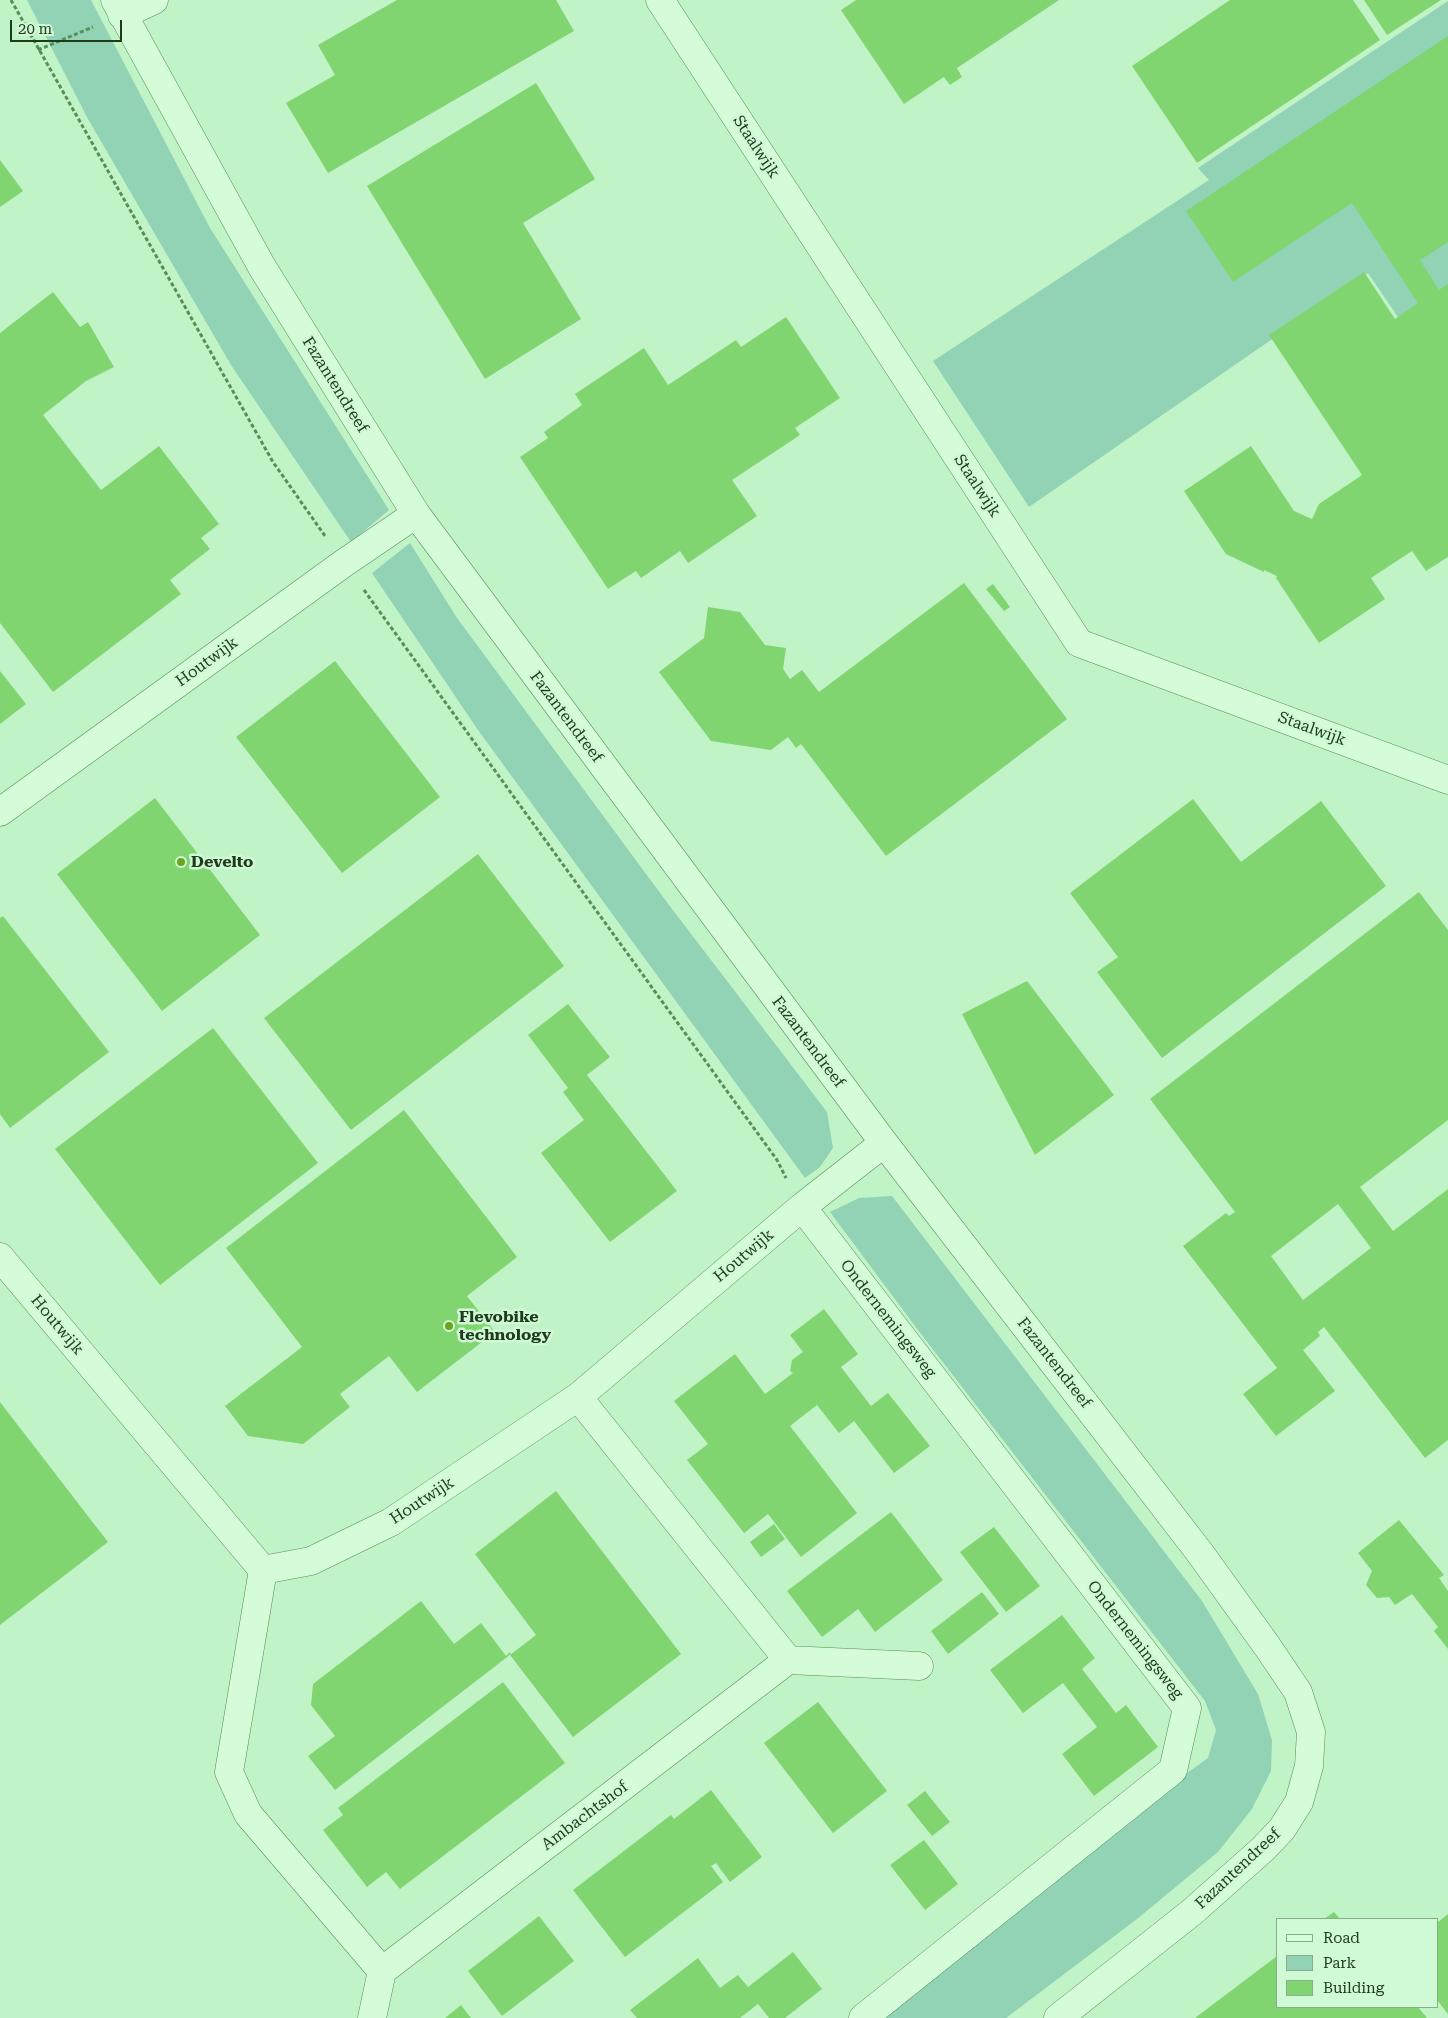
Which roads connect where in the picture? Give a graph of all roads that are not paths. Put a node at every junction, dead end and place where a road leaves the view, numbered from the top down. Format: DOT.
graph roads {
  1 [pos="154,0"];
  2 [pos="660,0"];
  3 [pos="119,7"];
  4 [pos="416,514"];
  5 [pos="1448,780"];
  6 [pos="0,812"];
  7 [pos="884,1143"];
  8 [pos="802,1207"];
  9 [pos="0,1257"];
  10 [pos="578,1397"];
  11 [pos="264,1570"];
  12 [pos="788,1660"];
  13 [pos="919,1666"];
  14 [pos="382,1971"];
  15 [pos="1064,2016"];
  16 [pos="372,2018"];
  17 [pos="863,2018"];
  1 -- 3 [label="street"];
  2 -- 5 [label="street, Staalwijk"];
  3 -- 4 [label="street, Fazantendreef"];
  4 -- 6 [label="street, Houtwijk"];
  4 -- 7 [label="street, Fazantendreef"];
  7 -- 8 [label="street, Houtwijk"];
  7 -- 15 [label="street, Fazantendreef"];
  8 -- 10 [label="street, Houtwijk"];
  8 -- 17 [label="street, Ondernemingsweg"];
  9 -- 11 [label="street, Houtwijk"];
  10 -- 11 [label="street, Houtwijk"];
  10 -- 12 [label="street"];
  11 -- 14 [label="street"];
  12 -- 13 [label="street"];
  12 -- 14 [label="street, Ambachtshof"];
  14 -- 16 [label="street"];
}
